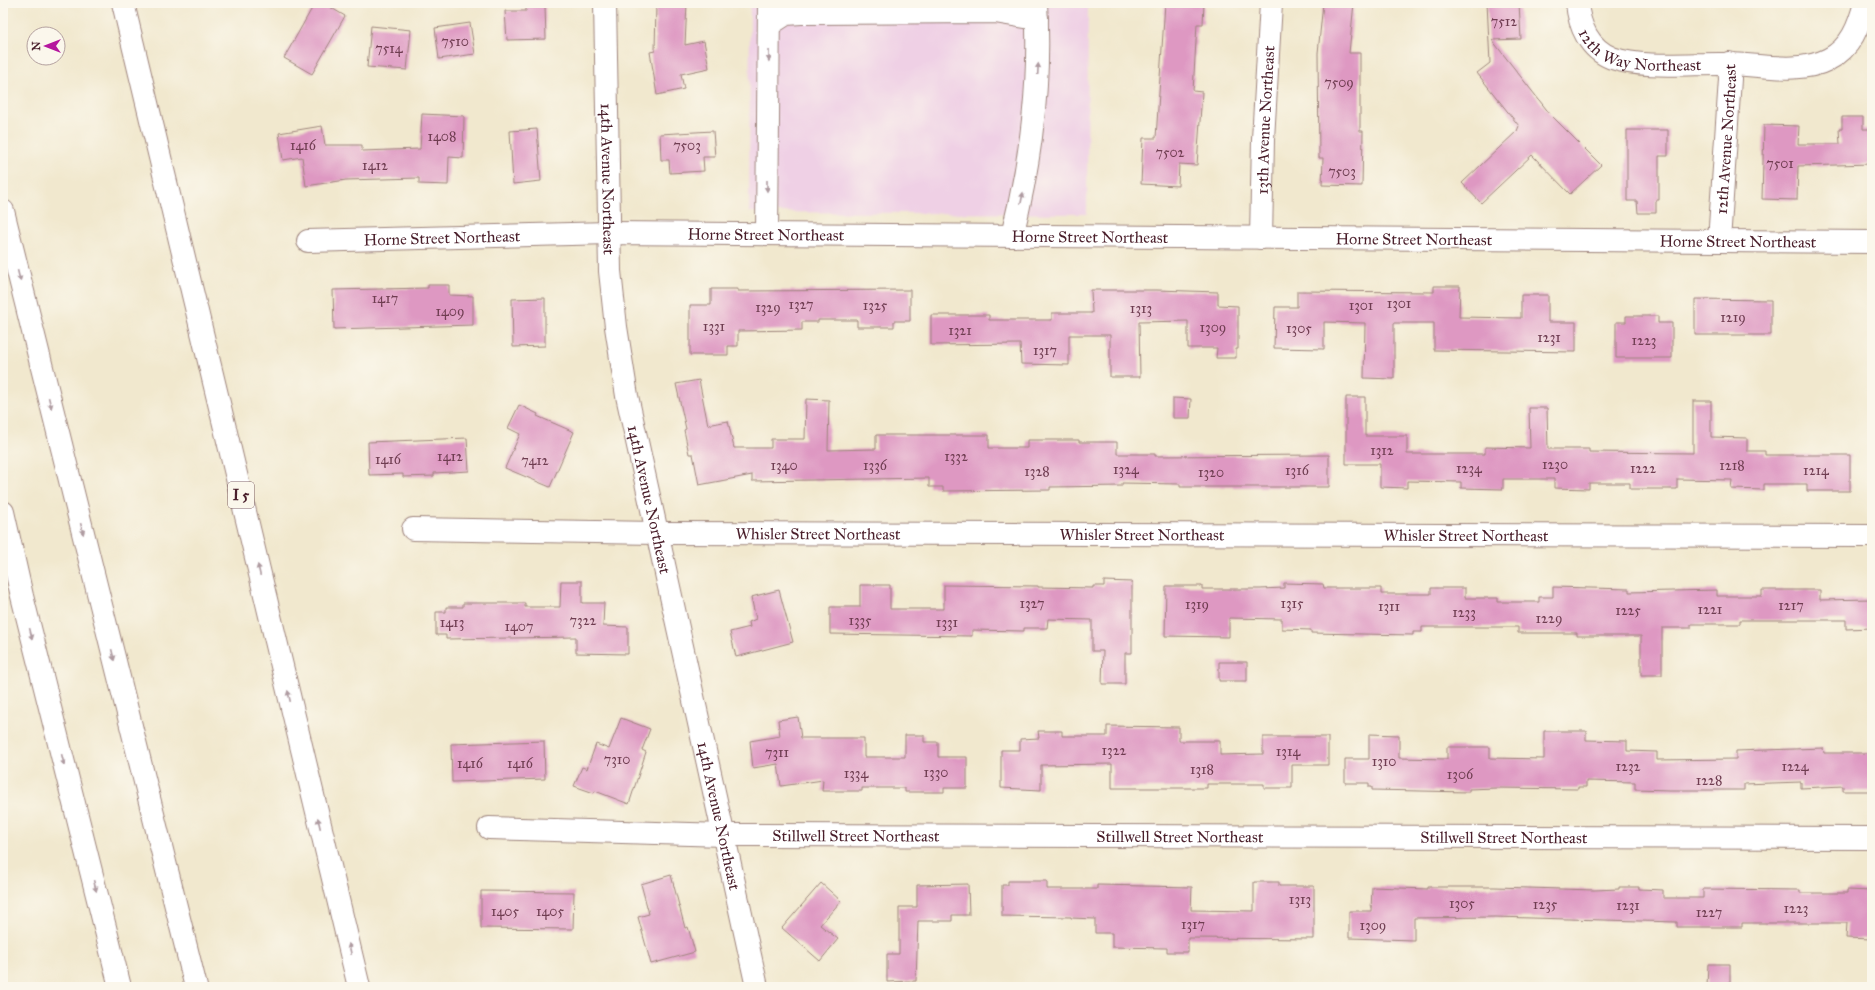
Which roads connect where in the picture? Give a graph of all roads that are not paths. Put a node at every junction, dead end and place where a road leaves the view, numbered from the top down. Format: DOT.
graph roads {
  1 [pos="605,3"];
  2 [pos="769,3"];
  3 [pos="1271,3"];
  4 [pos="1577,3"];
  5 [pos="1864,3"];
  6 [pos="124,6"];
  7 [pos="1036,11"];
  8 [pos="769,25"];
  9 [pos="1729,64"];
  10 [pos="3,211"];
  11 [pos="609,233"];
  12 [pos="767,234"];
  13 [pos="1012,236"];
  14 [pos="1261,238"];
  15 [pos="308,241"];
  16 [pos="1719,241"];
  17 [pos="1872,242"];
  18 [pos="3,512"];
  19 [pos="413,529"];
  20 [pos="657,533"];
  21 [pos="1872,536"];
  22 [pos="489,828"];
  23 [pos="724,835"];
  24 [pos="1872,838"];
  25 [pos="120,987"];
  26 [pos="196,987"];
  27 [pos="359,987"];
  28 [pos="757,987"];
  1 -- 11 [label="main road, 14th Avenue Northeast"];
  2 -- 8 [label="main road"];
  3 -- 14 [label="main road, 13th Avenue Northeast"];
  4 -- 9 [label="main road, 12th Way Northeast"];
  5 -- 9 [label="main road, 12th Avenue Northeast"];
  27 -- 6 [label="main road, I 5, one-way"];
  7 -- 8 [label="main road"];
  13 -- 7 [label="main road, one-way"];
  8 -- 12 [label="main road, one-way"];
  9 -- 16 [label="main road, 12th Avenue Northeast"];
  10 -- 26 [label="main road, one-way"];
  11 -- 12 [label="main road, Horne Street Northeast"];
  11 -- 15 [label="main road, Horne Street Northeast"];
  11 -- 20 [label="main road, 14th Avenue Northeast"];
  12 -- 13 [label="main road, Horne Street Northeast"];
  13 -- 14 [label="main road, Horne Street Northeast"];
  14 -- 16 [label="main road, Horne Street Northeast"];
  16 -- 17 [label="main road, Horne Street Northeast"];
  18 -- 25 [label="main road, one-way"];
  19 -- 20 [label="main road, Whisler Street Northeast"];
  20 -- 21 [label="main road, Whisler Street Northeast"];
  20 -- 23 [label="main road, 14th Avenue Northeast"];
  22 -- 23 [label="main road, Stillwell Street Northeast"];
  23 -- 24 [label="main road, Stillwell Street Northeast"];
  23 -- 28 [label="main road, 14th Avenue Northeast"];
}
